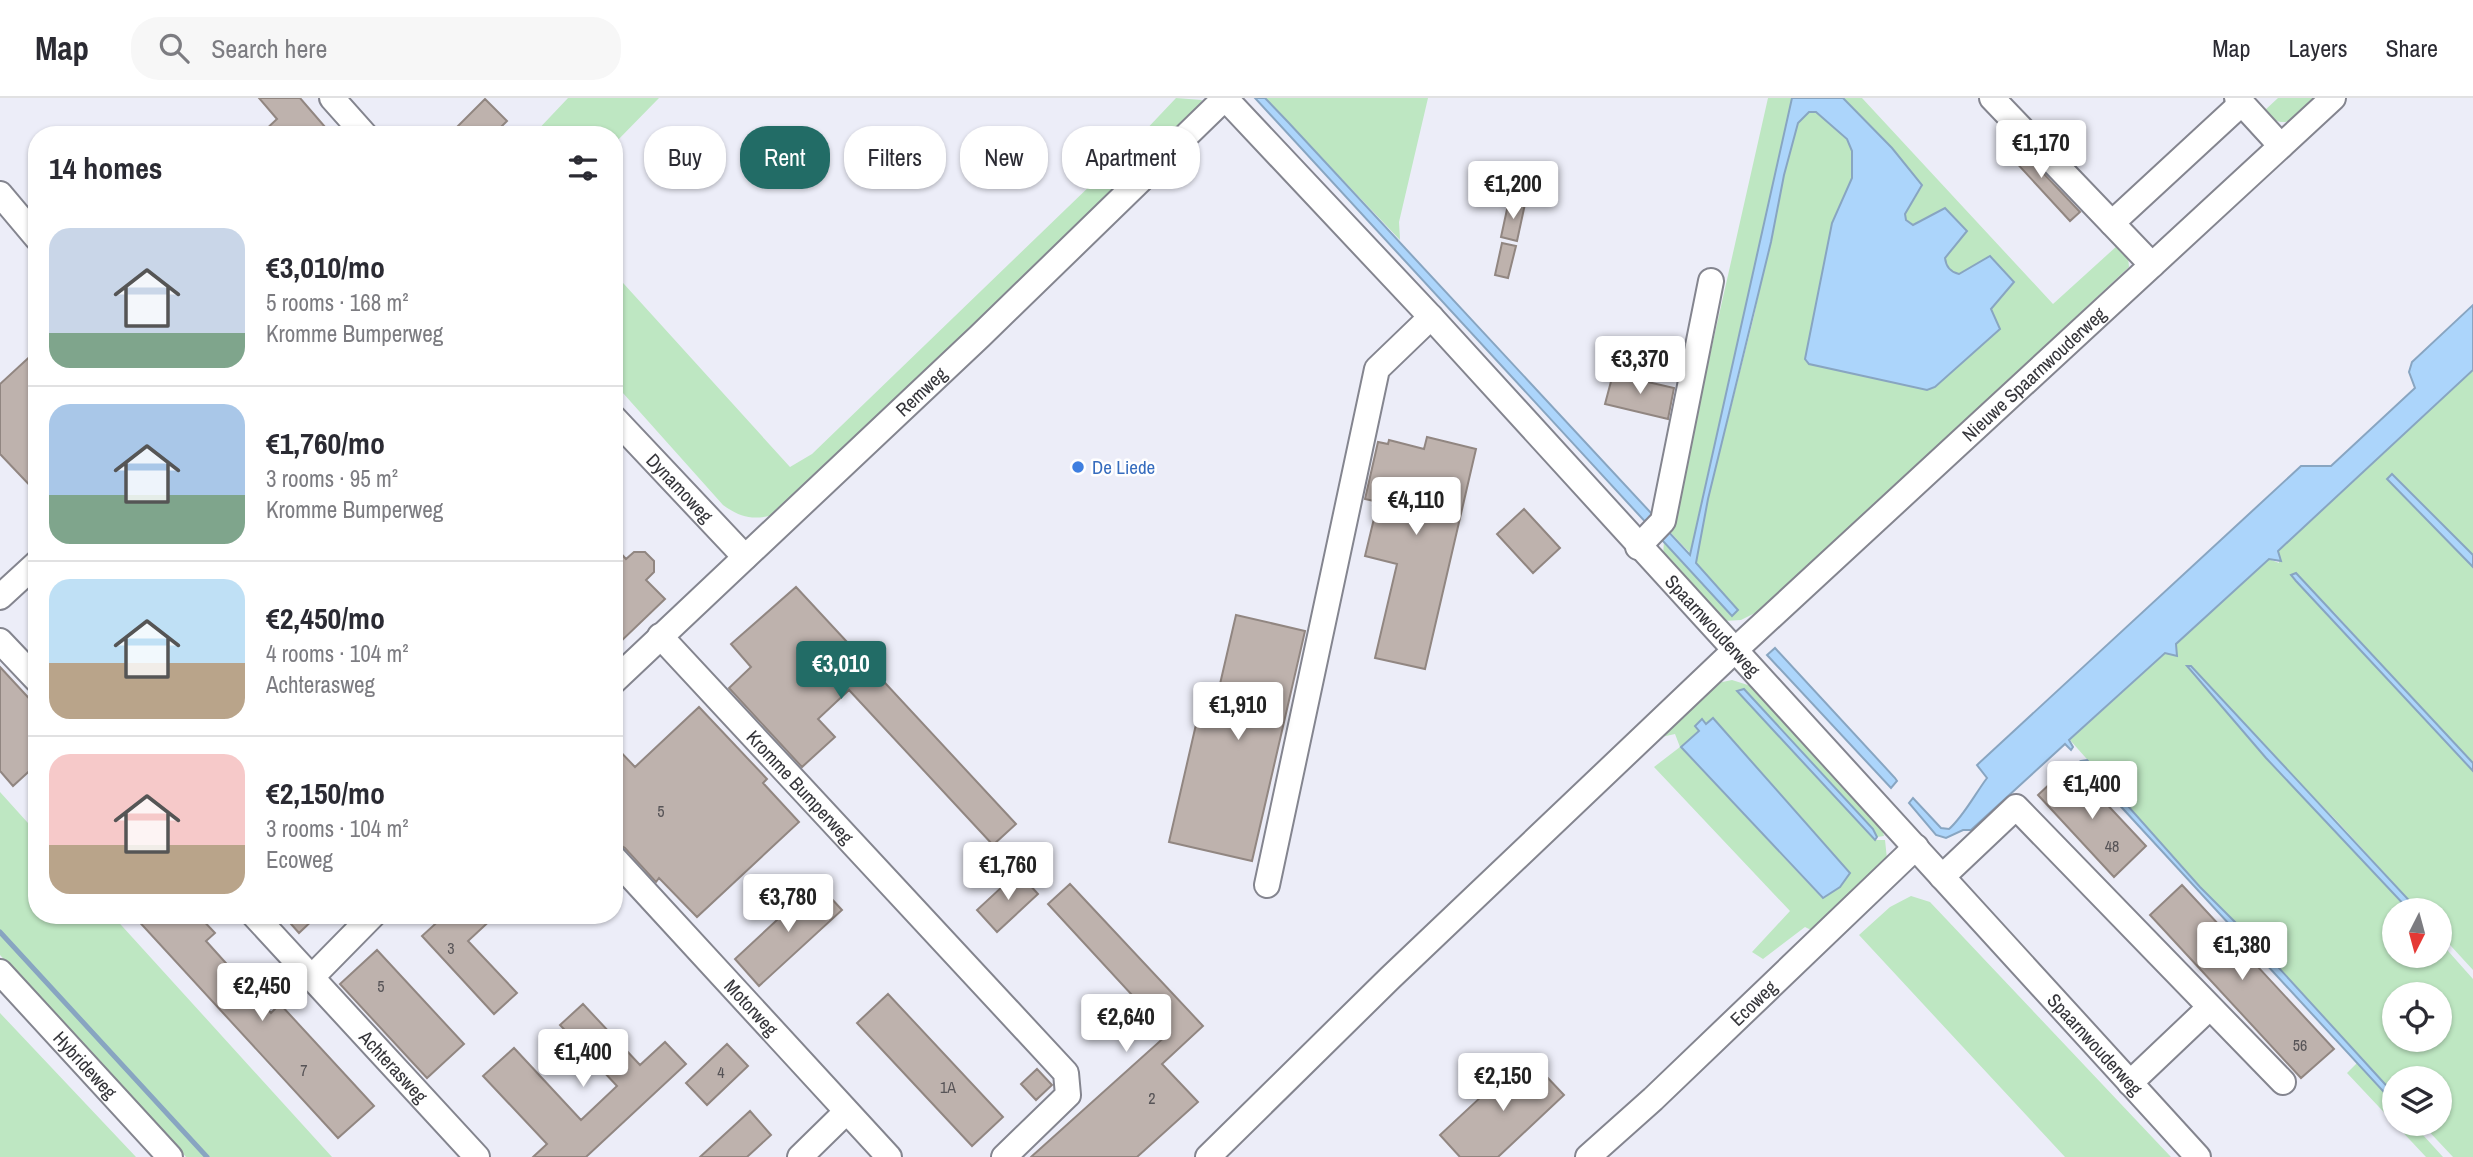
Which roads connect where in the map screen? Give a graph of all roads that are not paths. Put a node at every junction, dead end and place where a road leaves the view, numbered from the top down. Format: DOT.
graph roads {
  1 [pos="332,98"];
  2 [pos="1225,98"];
  3 [pos="1992,98"];
  4 [pos="2333,98"];
  5 [pos="2239,101"];
  6 [pos="357,126"];
  7 [pos="2281,146"];
  8 [pos="0,194"];
  9 [pos="2112,223"];
  10 [pos="28,227"];
  11 [pos="2152,265"];
  12 [pos="1711,281"];
  13 [pos="1431,317"];
  14 [pos="623,426"];
  15 [pos="1650,534"];
  16 [pos="761,543"];
  17 [pos="28,571"];
  18 [pos="0,597"];
  19 [pos="660,636"];
  20 [pos="0,640"];
  21 [pos="1734,651"];
  22 [pos="28,670"];
  23 [pos="623,672"];
  24 [pos="1916,847"];
  25 [pos="623,868"];
  26 [pos="1942,877"];
  27 [pos="1267,885"];
  28 [pos="262,924"];
  29 [pos="364,924"];
  30 [pos="0,972"];
  31 [pos="312,977"];
  32 [pos="2209,1008"];
  33 [pos="2283,1082"];
  34 [pos="2130,1083"];
  35 [pos="846,1112"];
  36 [pos="170,1157"];
  37 [pos="477,1157"];
  38 [pos="800,1157"];
  39 [pos="889,1157"];
  40 [pos="1004,1157"];
  41 [pos="1208,1157"];
  42 [pos="1588,1157"];
  43 [pos="2198,1157"];
  1 -- 6 [label="street"];
  2 -- 13 [label="street, Spaarnwouderweg"];
  2 -- 16 [label="street, Remweg"];
  3 -- 9 [label="street"];
  4 -- 7 [label="street, Nieuwe Spaarnwouderweg"];
  5 -- 7 [label="street"];
  5 -- 9 [label="street"];
  7 -- 11 [label="street, Nieuwe Spaarnwouderweg"];
  8 -- 10 [label="street"];
  9 -- 11 [label="street"];
  11 -- 21 [label="street, Nieuwe Spaarnwouderweg"];
  12 -- 15 [label="street"];
  13 -- 15 [label="street, Spaarnwouderweg"];
  13 -- 27 [label="street"];
  14 -- 16 [label="street, Dynamoweg"];
  15 -- 21 [label="street, Spaarnwouderweg"];
  16 -- 19 [label="street, Remweg"];
  17 -- 18 [label="street"];
  19 -- 23 [label="street, Remweg"];
  19 -- 40 [label="street, Kromme Bumperweg"];
  20 -- 22 [label="street"];
  21 -- 24 [label="street, Spaarnwouderweg"];
  21 -- 41 [label="street, Nieuwe Spaarnwouderweg"];
  24 -- 26 [label="street, Spaarnwouderweg"];
  24 -- 42 [label="street, Ecoweg"];
  25 -- 35 [label="street, Motorweg"];
  26 -- 32 [label="street"];
  26 -- 34 [label="street, Spaarnwouderweg"];
  28 -- 31 [label="street, Achterasweg"];
  29 -- 31 [label="street"];
  30 -- 36 [label="street, Hybrideweg"];
  31 -- 37 [label="street, Achterasweg"];
  32 -- 33 [label="street"];
  32 -- 34 [label="street"];
  34 -- 43 [label="street, Spaarnwouderweg"];
  35 -- 38 [label="street"];
  35 -- 39 [label="street, Motorweg"];
}
